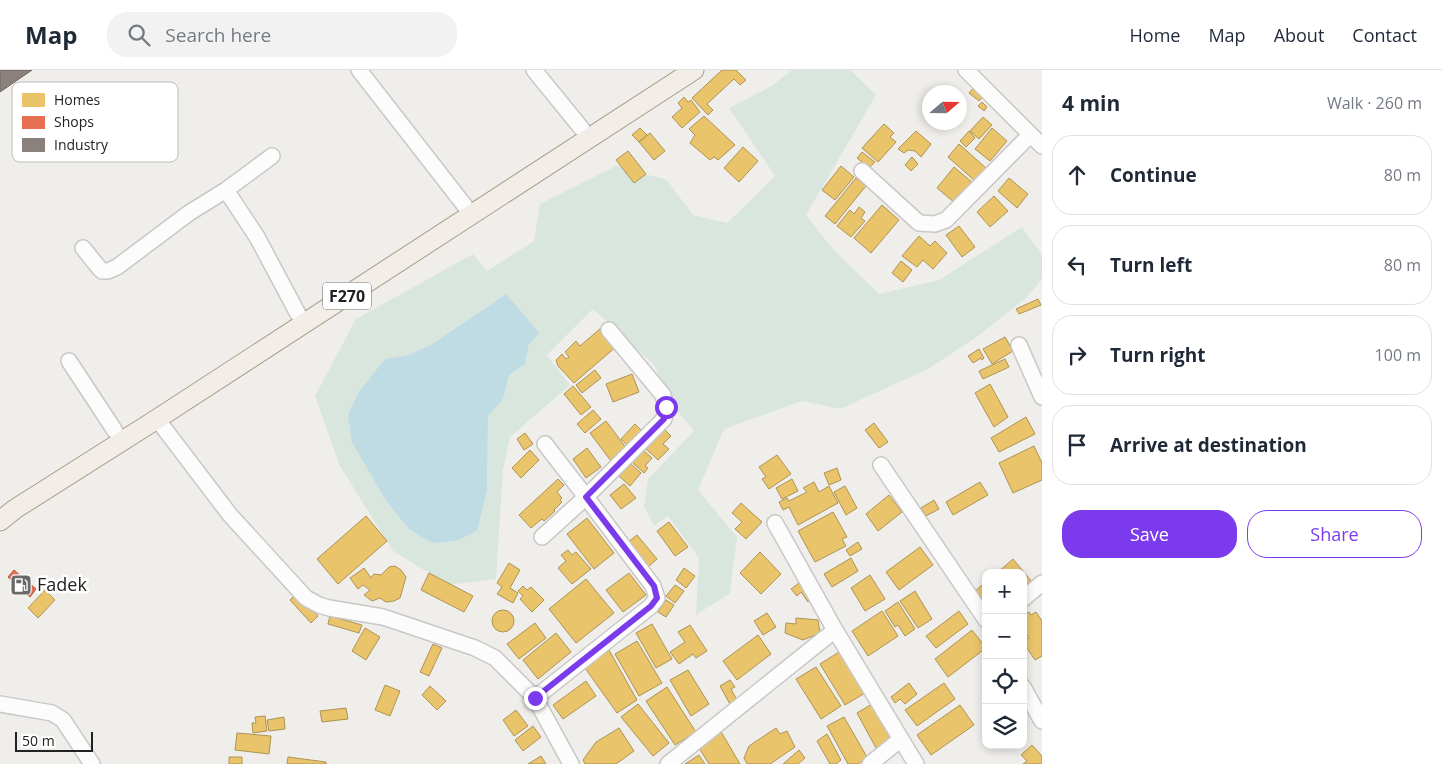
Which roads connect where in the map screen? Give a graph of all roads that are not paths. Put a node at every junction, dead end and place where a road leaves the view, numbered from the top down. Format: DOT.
graph roads {
  1 [pos="359,70"];
  2 [pos="534,70"];
  3 [pos="674,70"];
  4 [pos="694,70"];
  5 [pos="966,70"];
  6 [pos="582,130"];
  7 [pos="1030,135"];
  8 [pos="1042,146"];
  9 [pos="272,156"];
  10 [pos="862,171"];
  11 [pos="226,190"];
  12 [pos="465,206"];
  13 [pos="84,248"];
  14 [pos="298,314"];
  15 [pos="609,330"];
  16 [pos="1018,344"];
  17 [pos="69,361"];
  18 [pos="1042,396"];
  19 [pos="157,419"];
  20 [pos="116,431"];
  21 [pos="545,444"];
  22 [pos="881,466"];
  23 [pos="586,497"];
  24 [pos="0,505"];
  25 [pos="0,521"];
  26 [pos="776,523"];
  27 [pos="542,537"];
  28 [pos="1042,583"];
  29 [pos="1027,596"];
  30 [pos="982,614"];
  31 [pos="835,630"];
  32 [pos="1027,694"];
  33 [pos="535,698"];
  34 [pos="0,704"];
  35 [pos="1042,721"];
  36 [pos="901,739"];
  37 [pos="92,764"];
  38 [pos="571,764"];
  39 [pos="668,764"];
  40 [pos="870,764"];
  41 [pos="916,764"];
  1 -- 12 [label="street"];
  2 -- 6 [label="street"];
  3 -- 6 [label="main road, F270"];
  4 -- 19 [label="main road, F270"];
  5 -- 7 [label="street"];
  6 -- 12 [label="main road, F270"];
  7 -- 8 [label="street"];
  7 -- 10 [label="street"];
  9 -- 11 [label="street"];
  11 -- 13 [label="street"];
  11 -- 14 [label="street"];
  12 -- 14 [label="main road, F270"];
  14 -- 20 [label="main road, F270"];
  15 -- 23 [label="street"];
  16 -- 18 [label="street"];
  17 -- 20 [label="street"];
  19 -- 25 [label="main road, F270"];
  19 -- 33 [label="street"];
  20 -- 24 [label="main road, F270"];
  21 -- 23 [label="street"];
  22 -- 30 [label="street"];
  23 -- 27 [label="street"];
  23 -- 33 [label="street"];
  26 -- 31 [label="street"];
  28 -- 29 [label="street"];
  31 -- 36 [label="street"];
  31 -- 39 [label="street"];
  32 -- 35 [label="street"];
  33 -- 38 [label="street"];
  34 -- 37 [label="street"];
  36 -- 40 [label="street"];
  36 -- 41 [label="street"];
}
